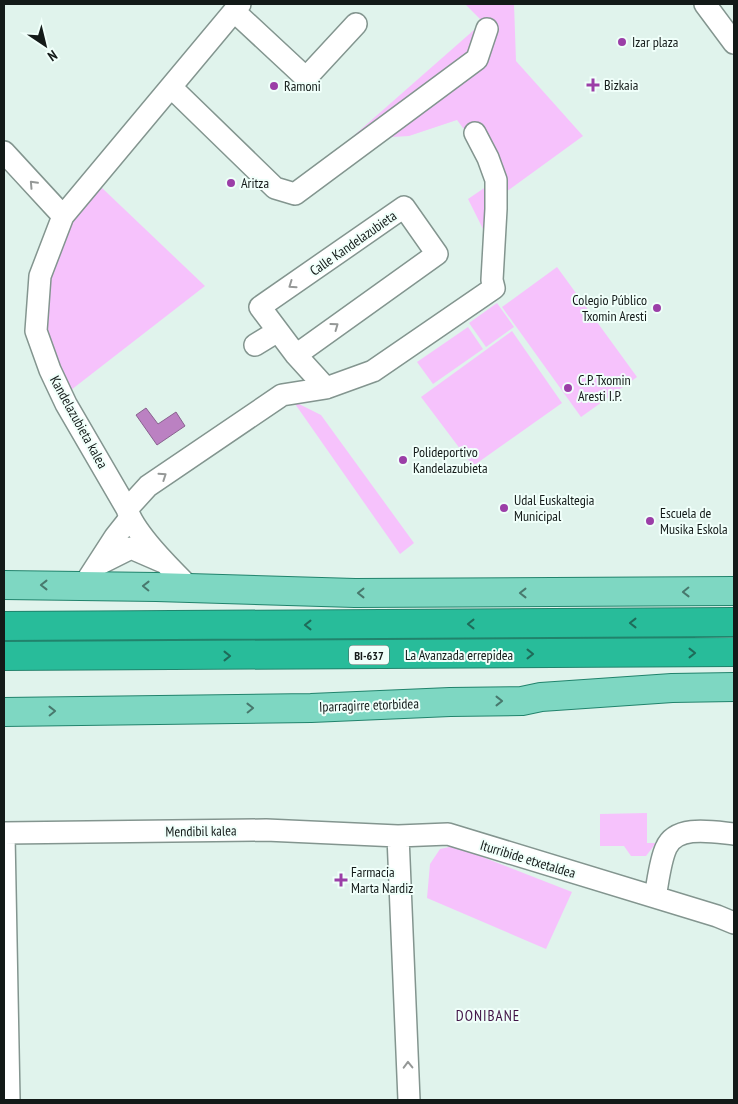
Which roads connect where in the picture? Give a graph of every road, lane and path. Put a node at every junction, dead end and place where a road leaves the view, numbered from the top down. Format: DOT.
graph roads {
  1 [pos="706,4"];
  2 [pos="238,8"];
  3 [pos="356,24"];
  4 [pos="488,29"];
  5 [pos="734,43"];
  6 [pos="170,87"];
  7 [pos="475,133"];
  8 [pos="4,152"];
  9 [pos="63,216"];
  10 [pos="278,331"];
  11 [pos="255,345"];
  12 [pos="296,355"];
  13 [pos="326,388"];
  14 [pos="128,513"];
  15 [pos="164,562"];
  16 [pos="91,574"];
  17 [pos="4,585"];
  18 [pos="190,588"];
  19 [pos="734,591"];
  20 [pos="4,607"];
  21 [pos="734,622"];
  22 [pos="4,626"];
  23 [pos="257,626"];
  24 [pos="734,652"];
  25 [pos="4,656"];
  26 [pos="196,656"];
  27 [pos="4,675"];
  28 [pos="734,687"];
  29 [pos="4,712"];
  30 [pos="4,834"];
  31 [pos="734,834"];
  32 [pos="398,836"];
  33 [pos="655,897"];
  34 [pos="734,923"];
  35 [pos="5,964"];
  36 [pos="9,1100"];
  37 [pos="409,1100"];
  1 -- 5 [label="street"];
  2 -- 3 [label="street"];
  2 -- 6 [label="street, Kandelazubieta kalea"];
  4 -- 6 [label="street"];
  6 -- 9 [label="street, Kandelazubieta kalea"];
  7 -- 13 [label="street"];
  9 -- 8 [label="street, one-way"];
  9 -- 14 [label="street, Kandelazubieta kalea"];
  10 -- 11 [label="street"];
  10 -- 12 [label="street, Calle Kandelazubieta"];
  12 -- 10 [label="street, Calle Kandelazubieta, one-way"];
  12 -- 13 [label="street, Calle Kandelazubieta"];
  14 -- 13 [label="street, one-way"];
  14 -- 15 [label="street"];
  14 -- 16 [label="street"];
  15 -- 16 [label="street"];
  15 -- 18 [label="street"];
  16 -- 17 [label="main road, one-way"];
  18 -- 16 [label="main road, one-way"];
  19 -- 18 [label="main road, one-way"];
  20 -- 23 [label="highway"];
  21 -- 23 [label="highway, one-way"];
  22 -- 23 [label="highway"];
  26 -- 24 [label="highway, La Avanzada errepidea / BI-637, one-way"];
  25 -- 26 [label="highway, La Avanzada errepidea / BI-637"];
  26 -- 27 [label="highway"];
  29 -- 28 [label="main road, Iparragirre etorbidea, one-way"];
  30 -- 32 [label="street, Mendibil kalea"];
  30 -- 35 [label="street"];
  31 -- 33 [label="street"];
  32 -- 33 [label="street, Iturribide etxetaldea"];
  37 -- 32 [label="street, one-way"];
  33 -- 34 [label="street, Iturribide etxetaldea"];
  35 -- 36 [label="street"];
}
